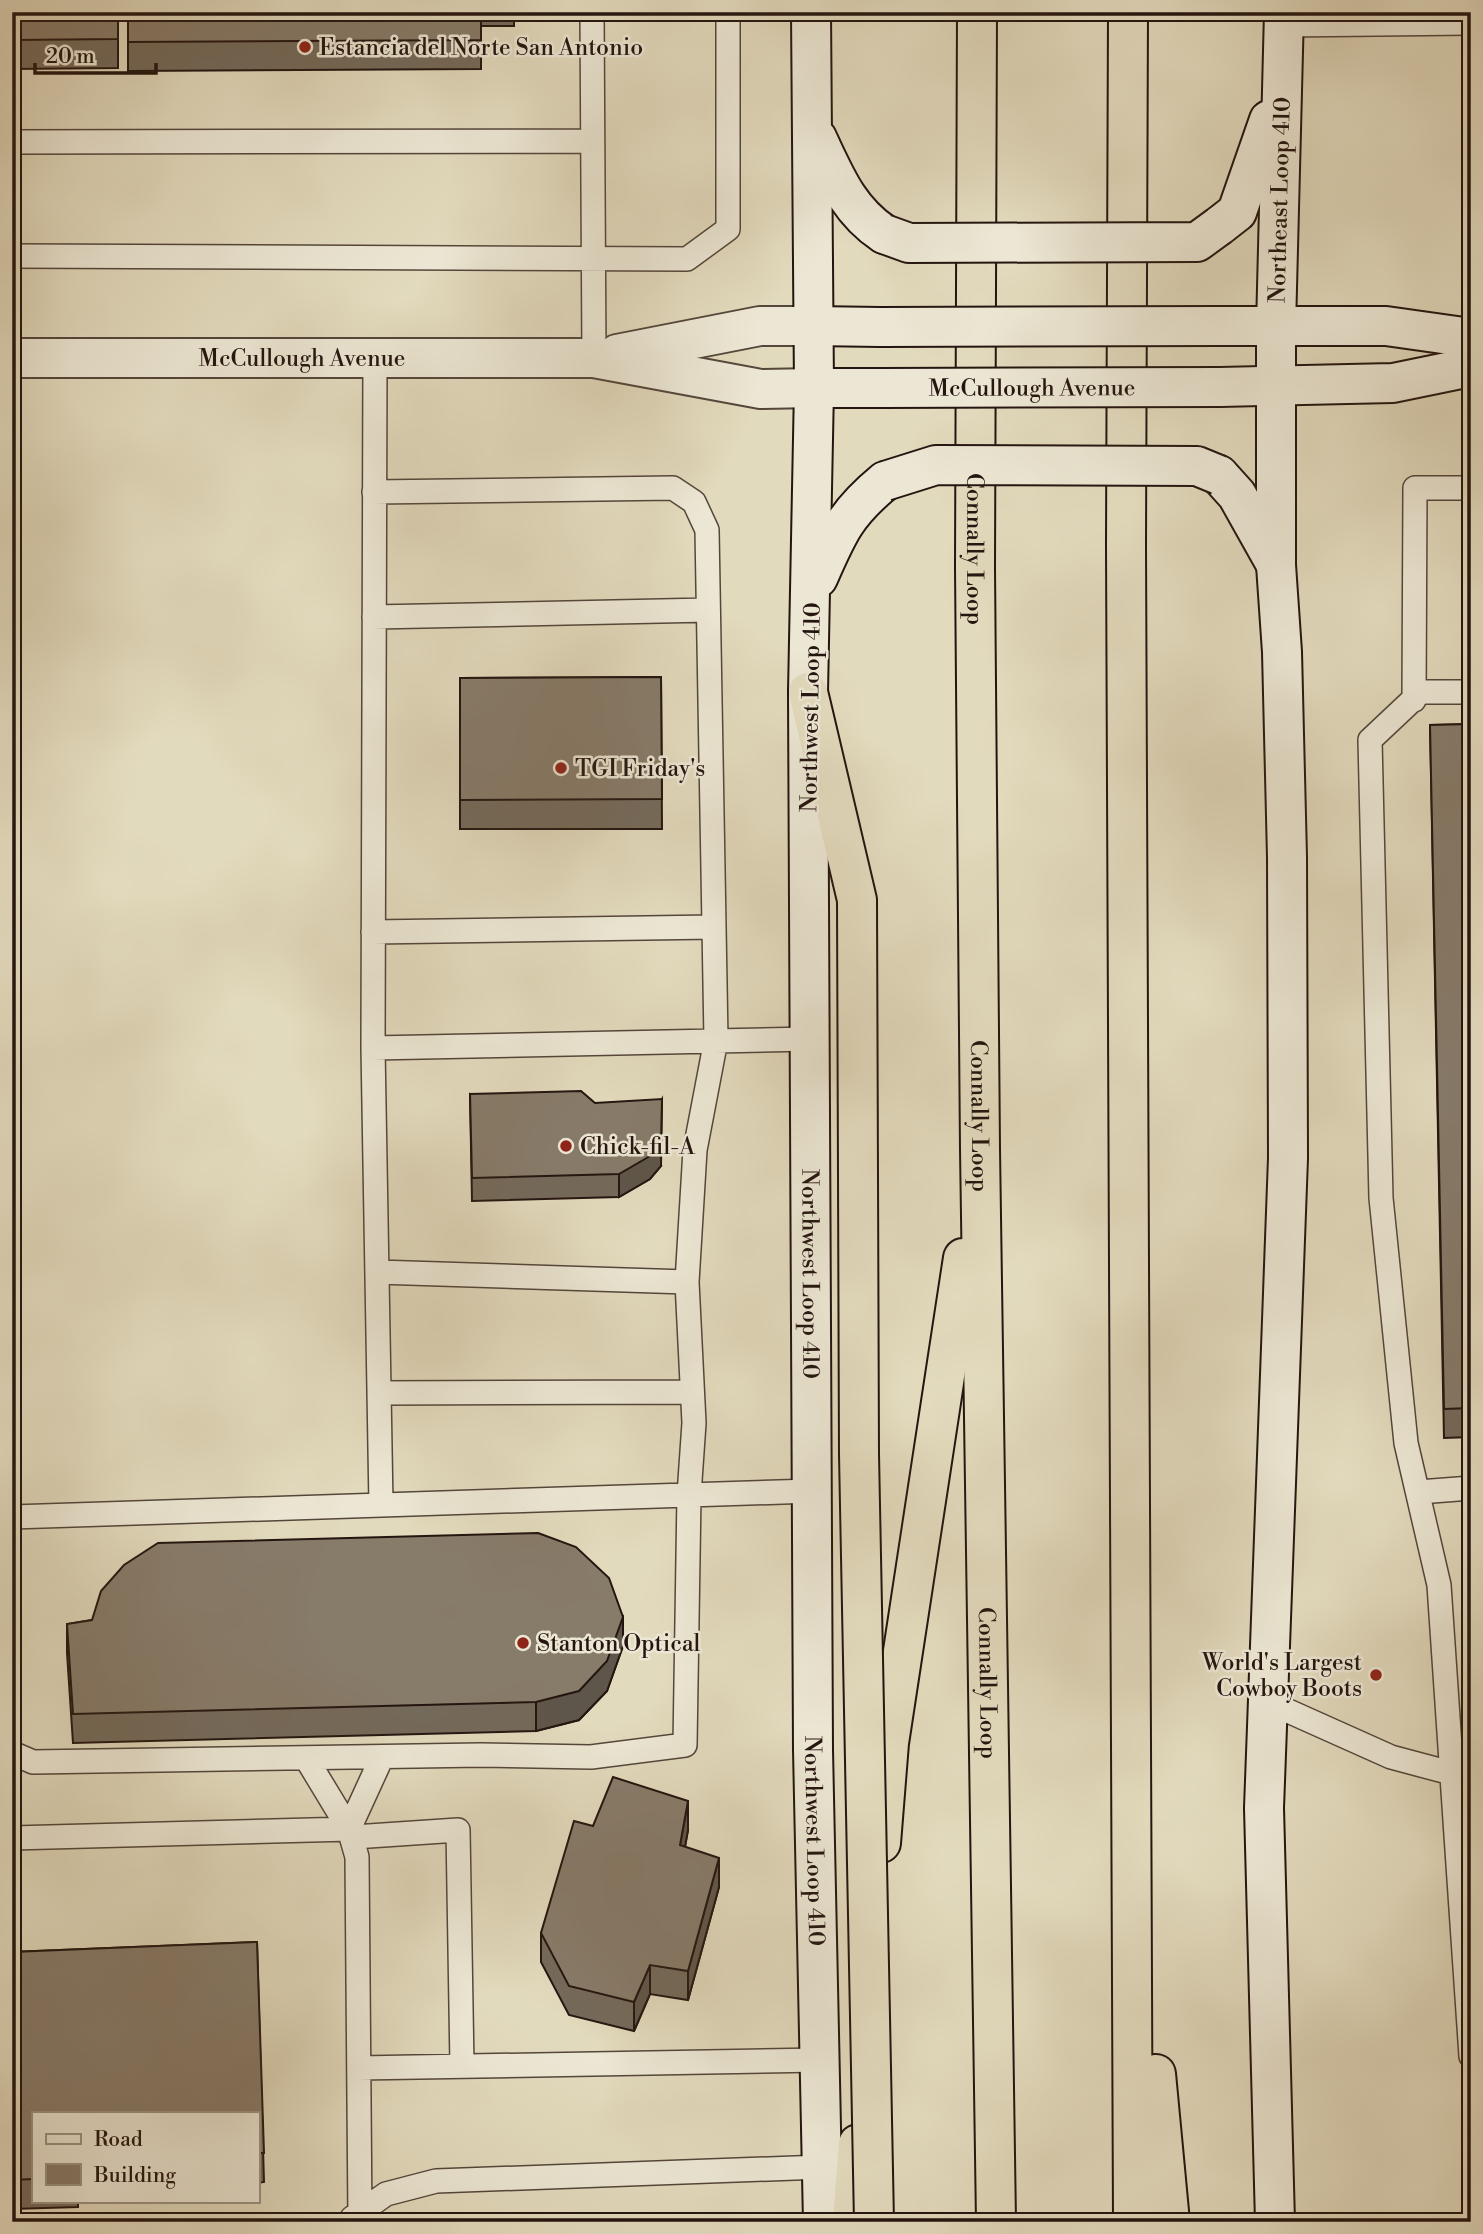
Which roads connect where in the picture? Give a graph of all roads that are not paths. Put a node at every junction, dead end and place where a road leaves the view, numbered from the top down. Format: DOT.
graph roads {
  1 [pos="592,12"];
  2 [pos="728,12"];
  3 [pos="811,12"];
  4 [pos="957,12"];
  5 [pos="976,12"];
  6 [pos="1128,12"];
  7 [pos="1284,19"];
  8 [pos="1471,23"];
  9 [pos="1282,81"];
  10 [pos="812,127"];
  11 [pos="977,127"];
  12 [pos="592,141"];
  13 [pos="12,142"];
  14 [pos="12,256"];
  15 [pos="592,259"];
  16 [pos="813,326"];
  17 [pos="1276,327"];
  18 [pos="1471,338"];
  19 [pos="12,358"];
  20 [pos="375,358"];
  21 [pos="594,358"];
  22 [pos="1471,367"];
  23 [pos="1276,387"];
  24 [pos="814,388"];
  25 [pos="976,388"];
  26 [pos="1471,488"];
  27 [pos="374,492"];
  28 [pos="1276,565"];
  29 [pos="811,594"];
  30 [pos="708,610"];
  31 [pos="374,617"];
  32 [pos="808,692"];
  33 [pos="1471,692"];
  34 [pos="1414,699"];
  35 [pos="714,927"];
  36 [pos="373,932"];
  37 [pos="810,1040"];
  38 [pos="716,1041"];
  39 [pos="373,1048"];
  40 [pos="980,1149"];
  41 [pos="377,1272"];
  42 [pos="687,1282"];
  43 [pos="691,1392"];
  44 [pos="379,1393"];
  45 [pos="1471,1488"];
  46 [pos="811,1491"];
  47 [pos="1419,1492"];
  48 [pos="688,1495"];
  49 [pos="381,1504"];
  50 [pos="12,1517"];
  51 [pos="1266,1701"];
  52 [pos="12,1754"];
  53 [pos="382,1757"];
  54 [pos="306,1758"];
  55 [pos="1132,1758"];
  56 [pos="1451,1773"];
  57 [pos="351,1833"];
  58 [pos="12,1838"];
  59 [pos="1471,2056"];
  60 [pos="819,2060"];
  61 [pos="462,2066"];
  62 [pos="359,2068"];
  63 [pos="822,2167"];
  64 [pos="356,2219"];
  65 [pos="823,2222"];
  66 [pos="852,2222"];
  67 [pos="874,2222"];
  68 [pos="996,2222"];
  69 [pos="1133,2222"];
  70 [pos="1170,2222"];
  71 [pos="1275,2222"];
  1 -- 12 [label="lane"];
  2 -- 15 [label="lane"];
  3 -- 10 [label="main road"];
  4 -- 11 [label="highway"];
  5 -- 11 [label="highway, Connally Loop"];
  6 -- 55 [label="highway"];
  7 -- 8 [label="lane"];
  7 -- 9 [label="main road, Northeast Loop 410"];
  9 -- 10 [label="main road, bridge"];
  9 -- 17 [label="main road, Northeast Loop 410"];
  10 -- 16 [label="main road"];
  11 -- 25 [label="highway, Connally Loop"];
  12 -- 13 [label="lane"];
  12 -- 15 [label="lane"];
  14 -- 15 [label="lane"];
  15 -- 21 [label="lane"];
  16 -- 17 [label="main road, McCullough Avenue, bridge"];
  16 -- 21 [label="main road, McCullough Avenue"];
  16 -- 24 [label="main road, Northwest Loop 410"];
  17 -- 18 [label="main road, McCullough Avenue"];
  17 -- 23 [label="main road, Northeast Loop 410"];
  19 -- 20 [label="main road, McCullough Avenue"];
  20 -- 21 [label="main road, McCullough Avenue"];
  20 -- 27 [label="lane"];
  21 -- 24 [label="main road, McCullough Avenue"];
  22 -- 23 [label="main road, McCullough Avenue"];
  23 -- 25 [label="main road, McCullough Avenue, bridge"];
  23 -- 28 [label="main road"];
  24 -- 25 [label="main road, McCullough Avenue, bridge"];
  24 -- 29 [label="main road, Northwest Loop 410"];
  25 -- 40 [label="highway, Connally Loop"];
  26 -- 34 [label="lane"];
  27 -- 30 [label="lane"];
  27 -- 31 [label="lane"];
  28 -- 29 [label="main road, bridge"];
  28 -- 51 [label="main road"];
  29 -- 32 [label="main road, Northwest Loop 410"];
  30 -- 31 [label="lane"];
  30 -- 35 [label="lane"];
  31 -- 36 [label="lane"];
  32 -- 37 [label="main road, Northwest Loop 410"];
  32 -- 67 [label="highway, bridge"];
  33 -- 34 [label="lane"];
  34 -- 47 [label="lane"];
  35 -- 36 [label="lane"];
  35 -- 38 [label="lane"];
  36 -- 39 [label="lane"];
  37 -- 38 [label="lane"];
  37 -- 46 [label="main road, Northwest Loop 410"];
  38 -- 39 [label="lane"];
  38 -- 42 [label="lane"];
  39 -- 41 [label="lane"];
  40 -- 66 [label="highway"];
  40 -- 68 [label="highway, Connally Loop"];
  41 -- 42 [label="lane"];
  41 -- 44 [label="lane"];
  42 -- 43 [label="lane"];
  43 -- 44 [label="lane"];
  43 -- 48 [label="lane"];
  44 -- 49 [label="lane"];
  45 -- 47 [label="lane"];
  46 -- 48 [label="lane"];
  46 -- 60 [label="main road, Northwest Loop 410"];
  47 -- 56 [label="lane"];
  48 -- 49 [label="lane"];
  48 -- 53 [label="lane"];
  49 -- 50 [label="lane"];
  51 -- 56 [label="lane"];
  51 -- 71 [label="main road"];
  52 -- 54 [label="lane"];
  53 -- 54 [label="lane"];
  53 -- 57 [label="lane"];
  54 -- 57 [label="lane"];
  55 -- 69 [label="highway"];
  55 -- 70 [label="highway"];
  56 -- 59 [label="lane"];
  57 -- 58 [label="lane"];
  57 -- 61 [label="lane"];
  57 -- 62 [label="lane"];
  60 -- 61 [label="lane"];
  60 -- 63 [label="main road, Northwest Loop 410"];
  61 -- 62 [label="lane"];
  62 -- 64 [label="lane"];
  63 -- 64 [label="lane"];
  63 -- 65 [label="main road, Northwest Loop 410"];
}
